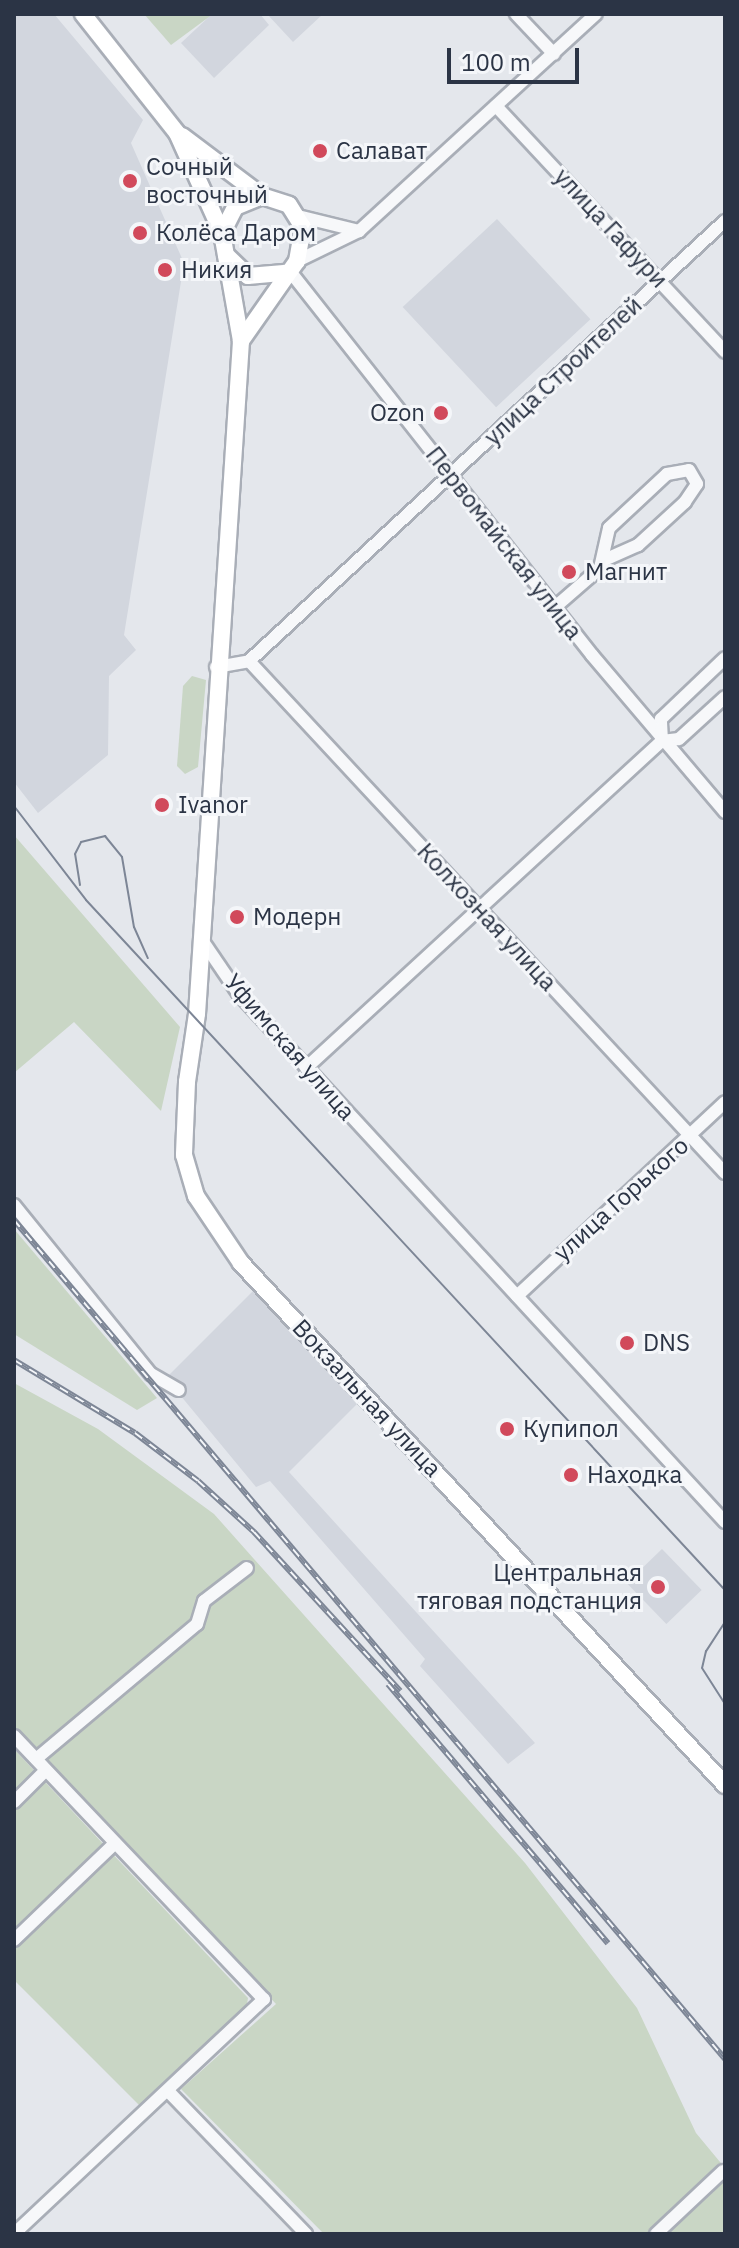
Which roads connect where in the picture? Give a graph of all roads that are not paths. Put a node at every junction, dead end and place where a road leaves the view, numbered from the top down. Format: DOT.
graph roads {
  1 [pos="83,14"];
  2 [pos="516,14"];
  3 [pos="596,14"];
  4 [pos="554,54"];
  5 [pos="496,106"];
  6 [pos="177,133"];
  7 [pos="262,196"];
  8 [pos="298,216"];
  9 [pos="725,221"];
  10 [pos="359,231"];
  11 [pos="223,241"];
  12 [pos="290,268"];
  13 [pos="661,281"];
  14 [pos="241,341"];
  15 [pos="725,352"];
  16 [pos="452,476"];
  17 [pos="604,560"];
  18 [pos="554,608"];
  19 [pos="725,658"];
  20 [pos="249,661"];
  21 [pos="216,667"];
  22 [pos="725,697"];
  23 [pos="662,741"];
  24 [pos="725,812"];
  25 [pos="480,908"];
  26 [pos="200,937"];
  27 [pos="306,1068"];
  28 [pos="725,1102"];
  29 [pos="690,1136"];
  30 [pos="725,1173"];
  31 [pos="14,1205"];
  32 [pos="517,1296"];
  33 [pos="179,1390"];
  34 [pos="725,1522"];
  35 [pos="247,1568"];
  36 [pos="14,1736"];
  37 [pos="36,1759"];
  38 [pos="46,1770"];
  39 [pos="725,1785"];
  40 [pos="14,1802"];
  41 [pos="115,1843"];
  42 [pos="14,1940"];
  43 [pos="168,2091"];
  44 [pos="723,2171"];
  45 [pos="14,2234"];
  46 [pos="306,2234"];
  47 [pos="656,2234"];
  1 -- 6 [label="main road"];
  2 -- 4 [label="street"];
  3 -- 4 [label="street"];
  4 -- 5 [label="street"];
  5 -- 10 [label="street"];
  5 -- 13 [label="street, улица Гафури"];
  6 -- 7 [label="main road"];
  6 -- 11 [label="main road"];
  7 -- 8 [label="main road"];
  7 -- 11 [label="main road"];
  8 -- 10 [label="street"];
  8 -- 12 [label="main road"];
  9 -- 13 [label="street, улица Строителей"];
  10 -- 12 [label="street"];
  11 -- 12 [label="main road"];
  11 -- 14 [label="main road"];
  12 -- 14 [label="main road"];
  12 -- 16 [label="street, Первомайская улица"];
  13 -- 15 [label="street, улица Гафури"];
  13 -- 16 [label="street, улица Строителей"];
  14 -- 21 [label="main road"];
  16 -- 18 [label="street, Первомайская улица"];
  16 -- 20 [label="street, улица Строителей"];
  17 -- 17 [label="street"];
  17 -- 18 [label="street"];
  18 -- 23 [label="street, Первомайская улица"];
  19 -- 23 [label="street"];
  20 -- 21 [label="street"];
  20 -- 25 [label="street, Колхозная улица"];
  21 -- 26 [label="main road"];
  22 -- 23 [label="street"];
  23 -- 24 [label="street, Первомайская улица"];
  23 -- 25 [label="street"];
  25 -- 27 [label="street"];
  25 -- 29 [label="street, Колхозная улица"];
  26 -- 27 [label="street, Уфимская улица"];
  26 -- 39 [label="main road, Вокзальная улица"];
  27 -- 32 [label="street, Уфимская улица"];
  28 -- 29 [label="street, улица Горького"];
  29 -- 30 [label="street, Колхозная улица"];
  29 -- 32 [label="street, улица Горького"];
  31 -- 33 [label="street"];
  32 -- 34 [label="street, Уфимская улица"];
  35 -- 37 [label="street"];
  36 -- 37 [label="street"];
  37 -- 38 [label="street"];
  38 -- 40 [label="street"];
  38 -- 41 [label="street"];
  41 -- 42 [label="street"];
  41 -- 43 [label="street"];
  43 -- 45 [label="street"];
  43 -- 46 [label="street"];
  44 -- 47 [label="street"];
}
